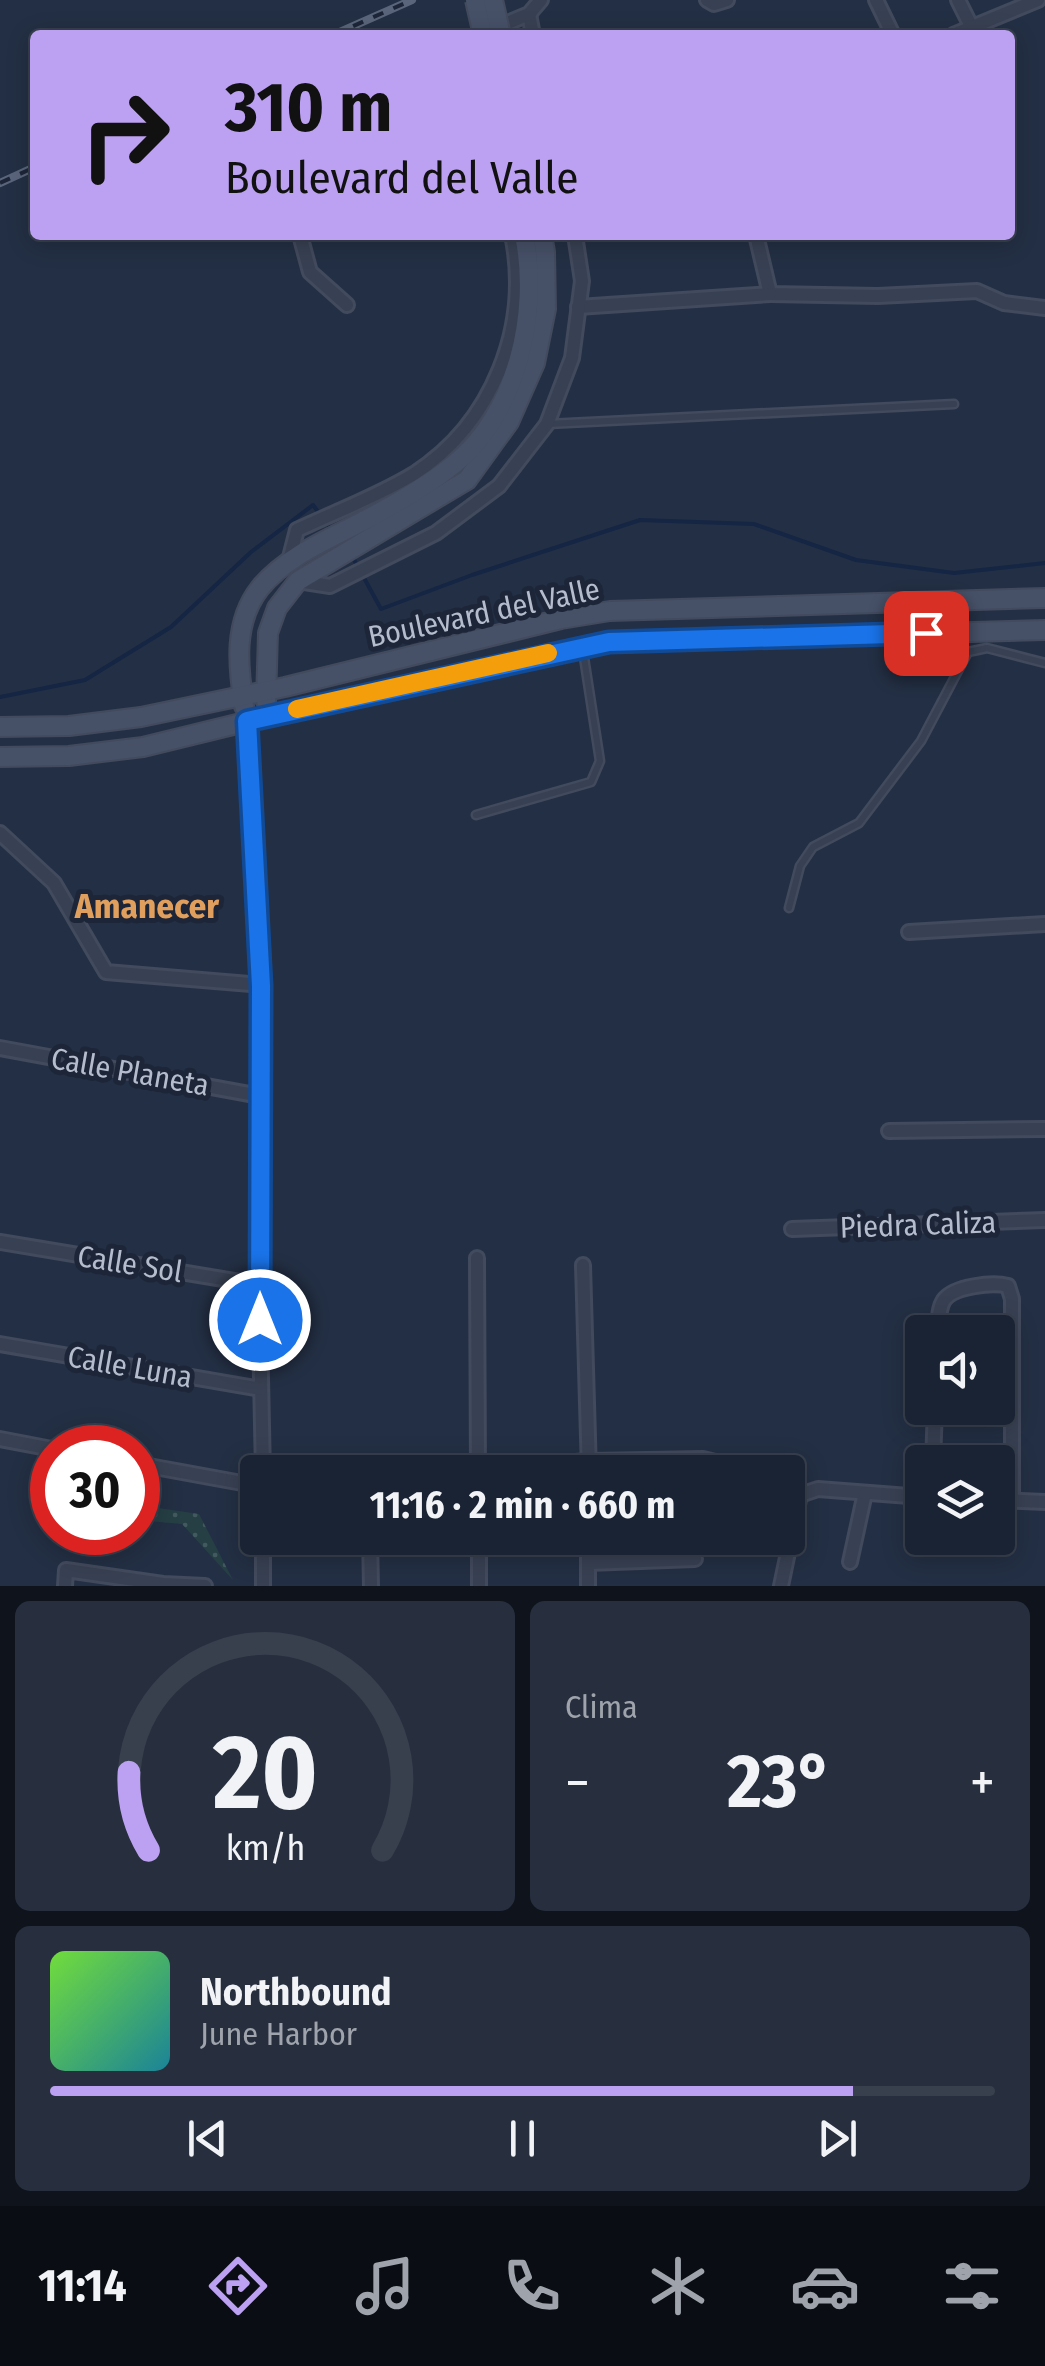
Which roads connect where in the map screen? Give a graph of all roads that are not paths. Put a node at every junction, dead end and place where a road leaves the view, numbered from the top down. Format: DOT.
graph roads {
  1 [pos="475,0"];
  2 [pos="493,0"];
  3 [pos="541,0"];
  4 [pos="707,0"];
  5 [pos="727,0"];
  6 [pos="876,0"];
  7 [pos="958,0"];
  8 [pos="1042,2"];
  9 [pos="529,14"];
  10 [pos="971,26"];
  11 [pos="480,30"];
  12 [pos="492,30"];
  13 [pos="500,30"];
  14 [pos="533,30"];
  15 [pos="891,30"];
  16 [pos="963,30"];
  17 [pos="301,240"];
  18 [pos="513,240"];
  19 [pos="524,240"];
  20 [pos="543,240"];
  21 [pos="576,240"];
  22 [pos="757,240"];
  23 [pos="770,294"];
  24 [pos="346,305"];
  25 [pos="578,307"];
  26 [pos="1045,308"];
  27 [pos="954,404"];
  28 [pos="547,424"];
  29 [pos="289,562"];
  30 [pos="298,581"];
  31 [pos="1045,598"];
  32 [pos="1045,630"];
  33 [pos="583,647"];
  34 [pos="1045,664"];
  35 [pos="265,691"];
  36 [pos="243,696"];
  37 [pos="268,716"];
  38 [pos="247,721"];
  39 [pos="0,727"];
  40 [pos="0,757"];
  41 [pos="476,815"];
  42 [pos="0,833"];
  43 [pos="789,908"];
  44 [pos="1045,924"];
  45 [pos="909,932"];
  46 [pos="261,986"];
  47 [pos="0,1048"];
  48 [pos="260,1096"];
  49 [pos="1045,1128"];
  50 [pos="889,1131"];
  51 [pos="1045,1220"];
  52 [pos="792,1228"];
  53 [pos="0,1242"];
  54 [pos="477,1258"];
  55 [pos="582,1265"];
  56 [pos="260,1285"];
  57 [pos="939,1315"];
  58 [pos="1011,1315"];
  59 [pos="0,1344"];
  60 [pos="261,1389"];
  61 [pos="0,1439"];
  62 [pos="30,1445"];
  63 [pos="263,1455"];
  64 [pos="478,1455"];
  65 [pos="589,1455"];
  66 [pos="160,1468"];
  67 [pos="240,1483"];
  68 [pos="805,1490"];
  69 [pos="865,1493"];
  70 [pos="905,1496"];
  71 [pos="1015,1500"];
  72 [pos="1045,1502"];
  73 [pos="263,1555"];
  74 [pos="370,1555"];
  75 [pos="479,1555"];
  76 [pos="588,1555"];
  77 [pos="785,1555"];
  78 [pos="696,1559"];
  79 [pos="850,1562"];
  80 [pos="588,1563"];
  81 [pos="163,1585"];
  82 [pos="65,1586"];
  83 [pos="205,1586"];
  84 [pos="263,1586"];
  85 [pos="370,1586"];
  86 [pos="479,1586"];
  87 [pos="588,1586"];
  88 [pos="781,1586"];
  1 -- 11 [label="street, bridge"];
  2 -- 13 [label="street, bridge"];
  3 -- 9 [label="street"];
  4 -- 5 [label="street"];
  6 -- 15 [label="street"];
  7 -- 10 [label="street"];
  8 -- 10 [label="street"];
  9 -- 12 [label="street"];
  9 -- 14 [label="street"];
  10 -- 16 [label="street"];
  17 -- 24 [label="street"];
  18 -- 29 [label="street"];
  19 -- 29 [label="street"];
  20 -- 30 [label="street"];
  21 -- 25 [label="street"];
  22 -- 23 [label="street"];
  23 -- 25 [label="street"];
  23 -- 26 [label="street"];
  25 -- 28 [label="street"];
  27 -- 28 [label="lane"];
  28 -- 30 [label="street"];
  29 -- 36 [label="street"];
  30 -- 35 [label="street"];
  31 -- 35 [label="street, Boulevard del Valle"];
  32 -- 33 [label="street, Boulevard del Valle"];
  33 -- 37 [label="street, Boulevard del Valle"];
  33 -- 41 [label="lane"];
  34 -- 43 [label="lane"];
  35 -- 36 [label="street, Boulevard del Valle"];
  35 -- 37 [label="street"];
  36 -- 38 [label="street"];
  36 -- 39 [label="street, Boulevard del Valle"];
  37 -- 38 [label="street, Boulevard del Valle"];
  38 -- 40 [label="street, Boulevard del Valle"];
  38 -- 46 [label="street"];
  42 -- 46 [label="street"];
  44 -- 45 [label="street"];
  46 -- 48 [label="street"];
  47 -- 48 [label="street, Calle Planeta"];
  48 -- 56 [label="street"];
  49 -- 50 [label="street"];
  51 -- 52 [label="street, Piedra Caliza"];
  53 -- 56 [label="street, Calle Sol"];
  54 -- 64 [label="street"];
  55 -- 65 [label="street"];
  56 -- 60 [label="street"];
  57 -- 58 [label="street"];
  59 -- 60 [label="street, Calle Luna"];
  60 -- 63 [label="street"];
  61 -- 62 [label="street"];
  66 -- 67 [label="street"];
  68 -- 69 [label="street"];
  69 -- 70 [label="street"];
  69 -- 79 [label="street"];
  71 -- 72 [label="street"];
  73 -- 84 [label="street"];
  74 -- 85 [label="street"];
  75 -- 86 [label="street"];
  76 -- 80 [label="street"];
  77 -- 88 [label="street"];
  78 -- 80 [label="street"];
  80 -- 87 [label="street"];
  81 -- 82 [label="street"];
  81 -- 83 [label="street"];
}
